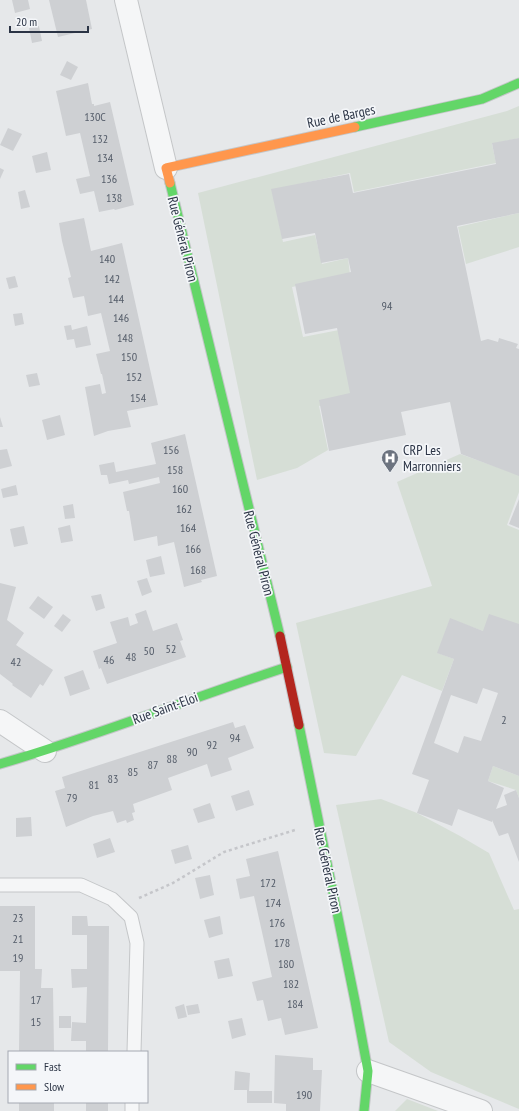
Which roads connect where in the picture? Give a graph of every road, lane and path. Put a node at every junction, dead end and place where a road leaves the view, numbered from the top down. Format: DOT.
graph roads {
  1 [pos="126,0"];
  2 [pos="519,83"];
  3 [pos="166,168"];
  4 [pos="287,667"];
  5 [pos="0,721"];
  6 [pos="45,751"];
  7 [pos="0,764"];
  8 [pos="318,822"];
  9 [pos="0,885"];
  10 [pos="131,917"];
  11 [pos="134,1051"];
  12 [pos="368,1071"];
  13 [pos="364,1111"];
  14 [pos="480,1111"];
  1 -- 3 [label="street, Rue Général Piron"];
  2 -- 3 [label="street, Rue de Barges"];
  3 -- 4 [label="street, Rue Général Piron"];
  4 -- 6 [label="street, Rue Saint-Eloi"];
  4 -- 8 [label="street, Rue Général Piron"];
  5 -- 6 [label="street"];
  6 -- 7 [label="street, Rue Saint-Eloi"];
  8 -- 10 [label="path"];
  8 -- 12 [label="street, Rue Général Piron"];
  9 -- 10 [label="lane"];
  10 -- 11 [label="lane"];
  12 -- 13 [label="street, Rue Général Piron"];
  12 -- 14 [label="street"];
}
